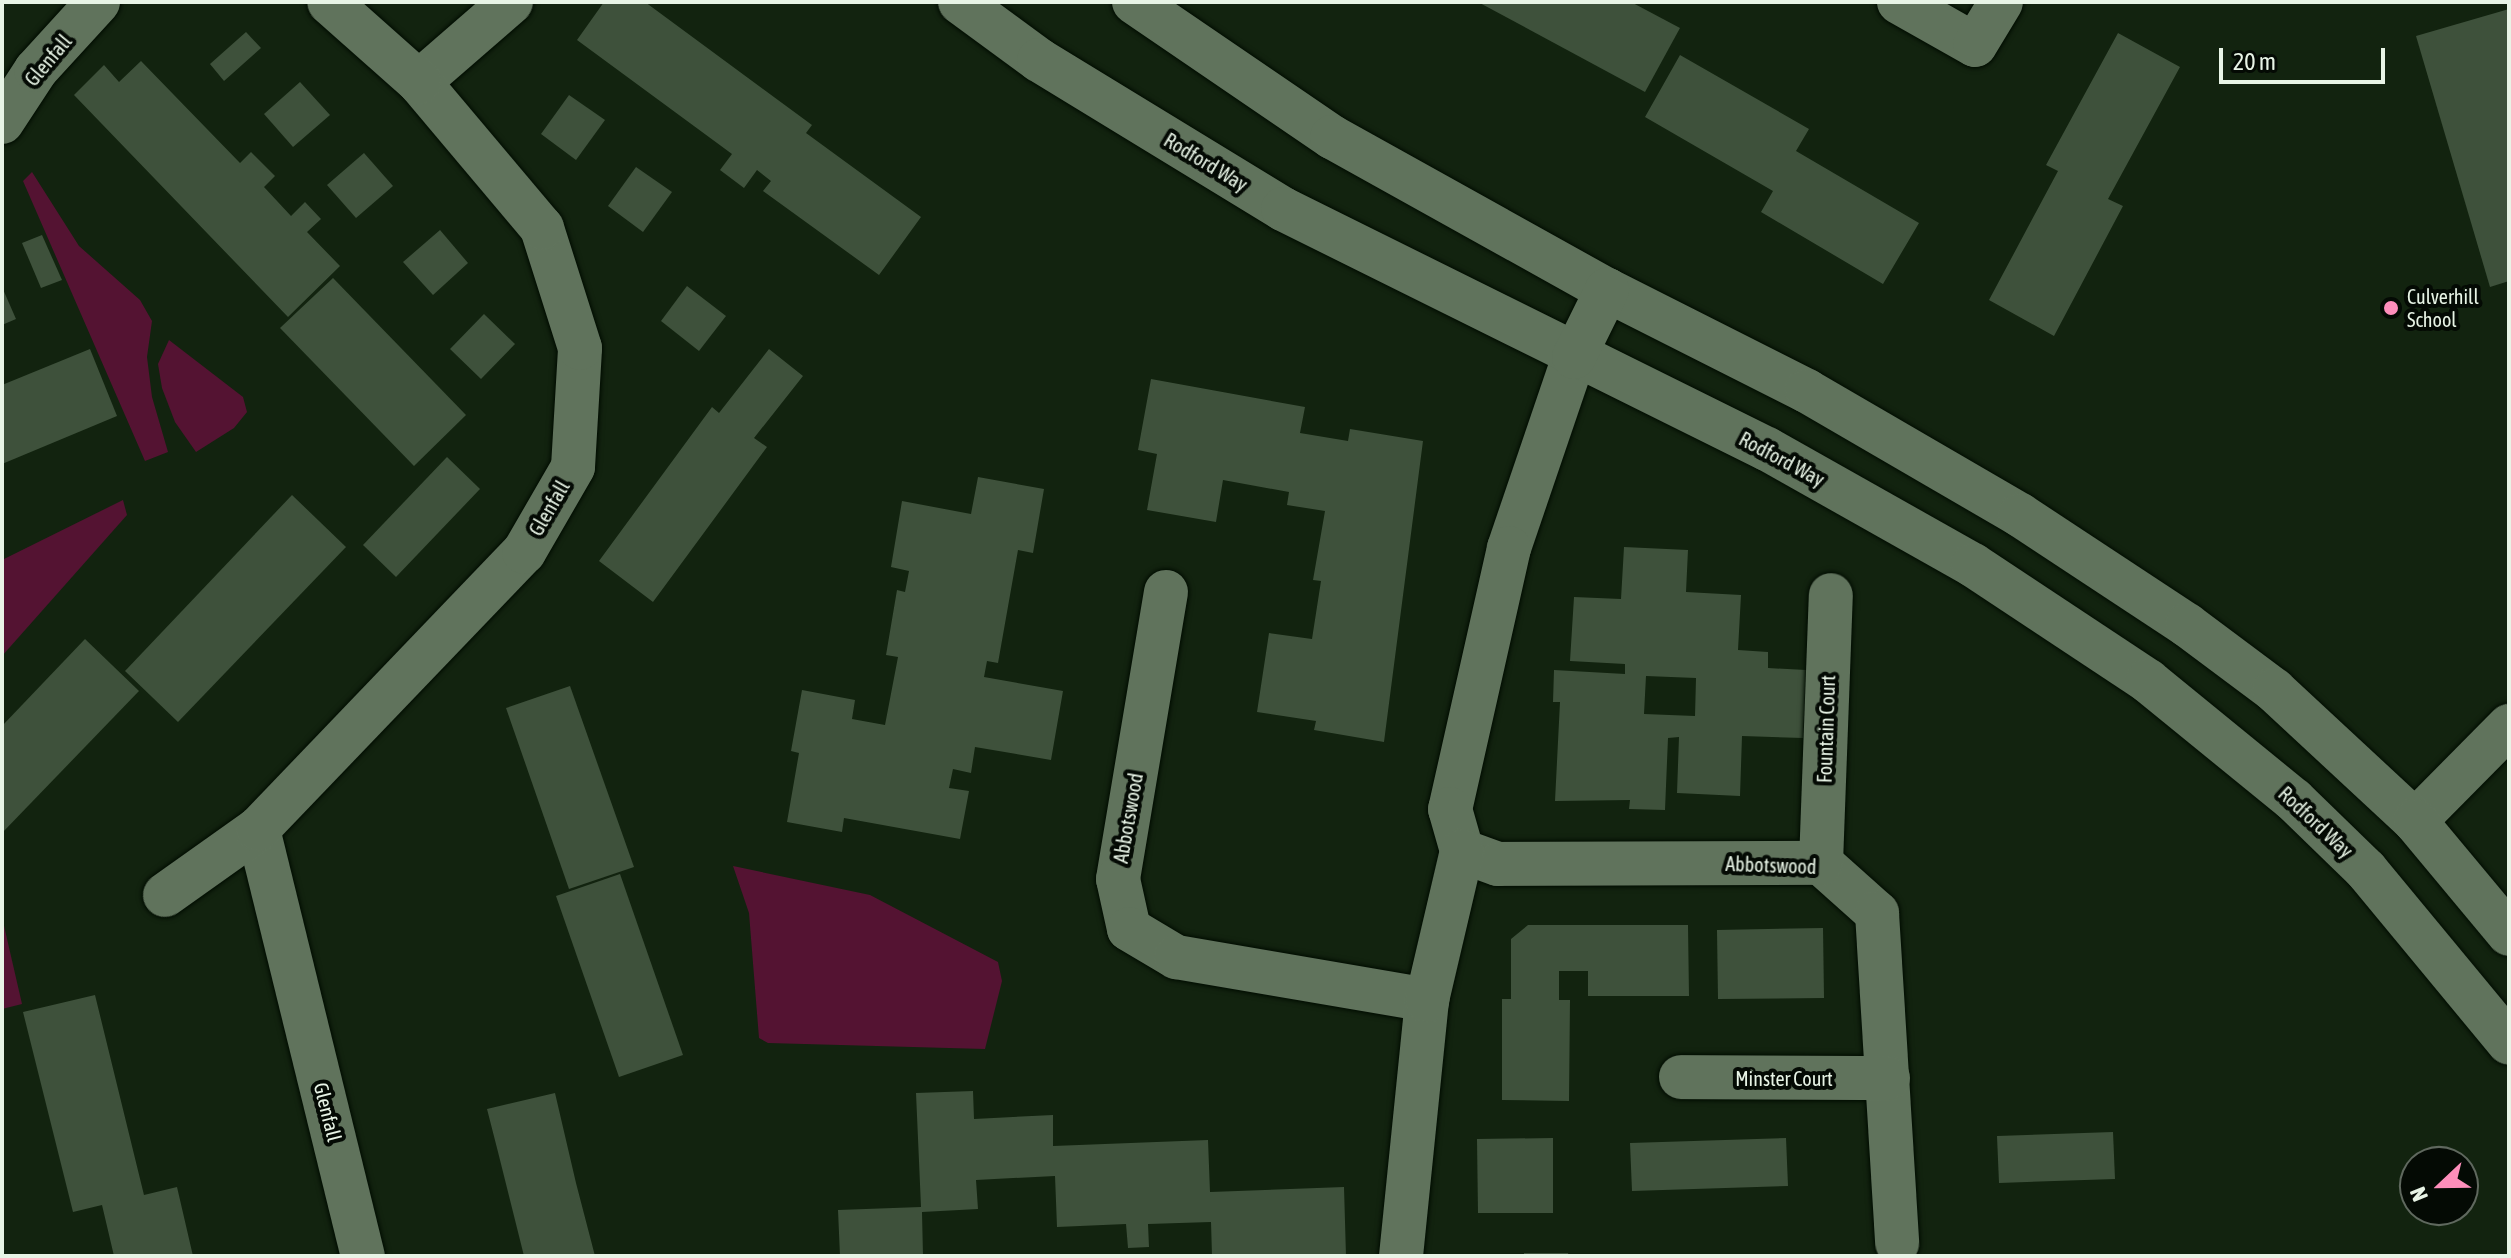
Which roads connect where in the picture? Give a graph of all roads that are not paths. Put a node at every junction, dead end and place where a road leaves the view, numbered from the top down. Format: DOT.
graph roads {
  1 [pos="98,2"];
  2 [pos="329,2"];
  3 [pos="511,2"];
  4 [pos="960,2"];
  5 [pos="1134,2"];
  6 [pos="1899,2"];
  7 [pos="2001,2"];
  8 [pos="419,82"];
  9 [pos="2,122"];
  10 [pos="1607,290"];
  11 [pos="1574,357"];
  12 [pos="1166,592"];
  13 [pos="1831,595"];
  14 [pos="2509,726"];
  15 [pos="2415,821"];
  16 [pos="258,829"];
  17 [pos="1462,851"];
  18 [pos="1821,863"];
  19 [pos="165,895"];
  20 [pos="2509,934"];
  21 [pos="1427,1000"];
  22 [pos="2509,1043"];
  23 [pos="1681,1077"];
  24 [pos="1888,1078"];
  25 [pos="1897,1243"];
  26 [pos="363,1256"];
  27 [pos="1401,1256"];
  1 -- 9 [label="street, Glenfall"];
  2 -- 8 [label="street, Glenfall"];
  3 -- 8 [label="street"];
  4 -- 11 [label="street, Rodford Way"];
  5 -- 10 [label="street"];
  6 -- 7 [label="street"];
  8 -- 16 [label="street, Glenfall"];
  10 -- 11 [label="street"];
  10 -- 15 [label="street"];
  11 -- 17 [label="street"];
  11 -- 22 [label="street, Rodford Way"];
  12 -- 21 [label="street, Abbotswood"];
  13 -- 18 [label="street, Fountain Court"];
  14 -- 15 [label="street"];
  15 -- 20 [label="street"];
  16 -- 19 [label="street, Glenfall"];
  16 -- 26 [label="street, Glenfall"];
  17 -- 18 [label="street, Abbotswood"];
  17 -- 21 [label="street"];
  18 -- 24 [label="street, Abbotswood"];
  21 -- 27 [label="street"];
  23 -- 24 [label="street, Minster Court"];
  24 -- 25 [label="street, Abbotswood"];
}
